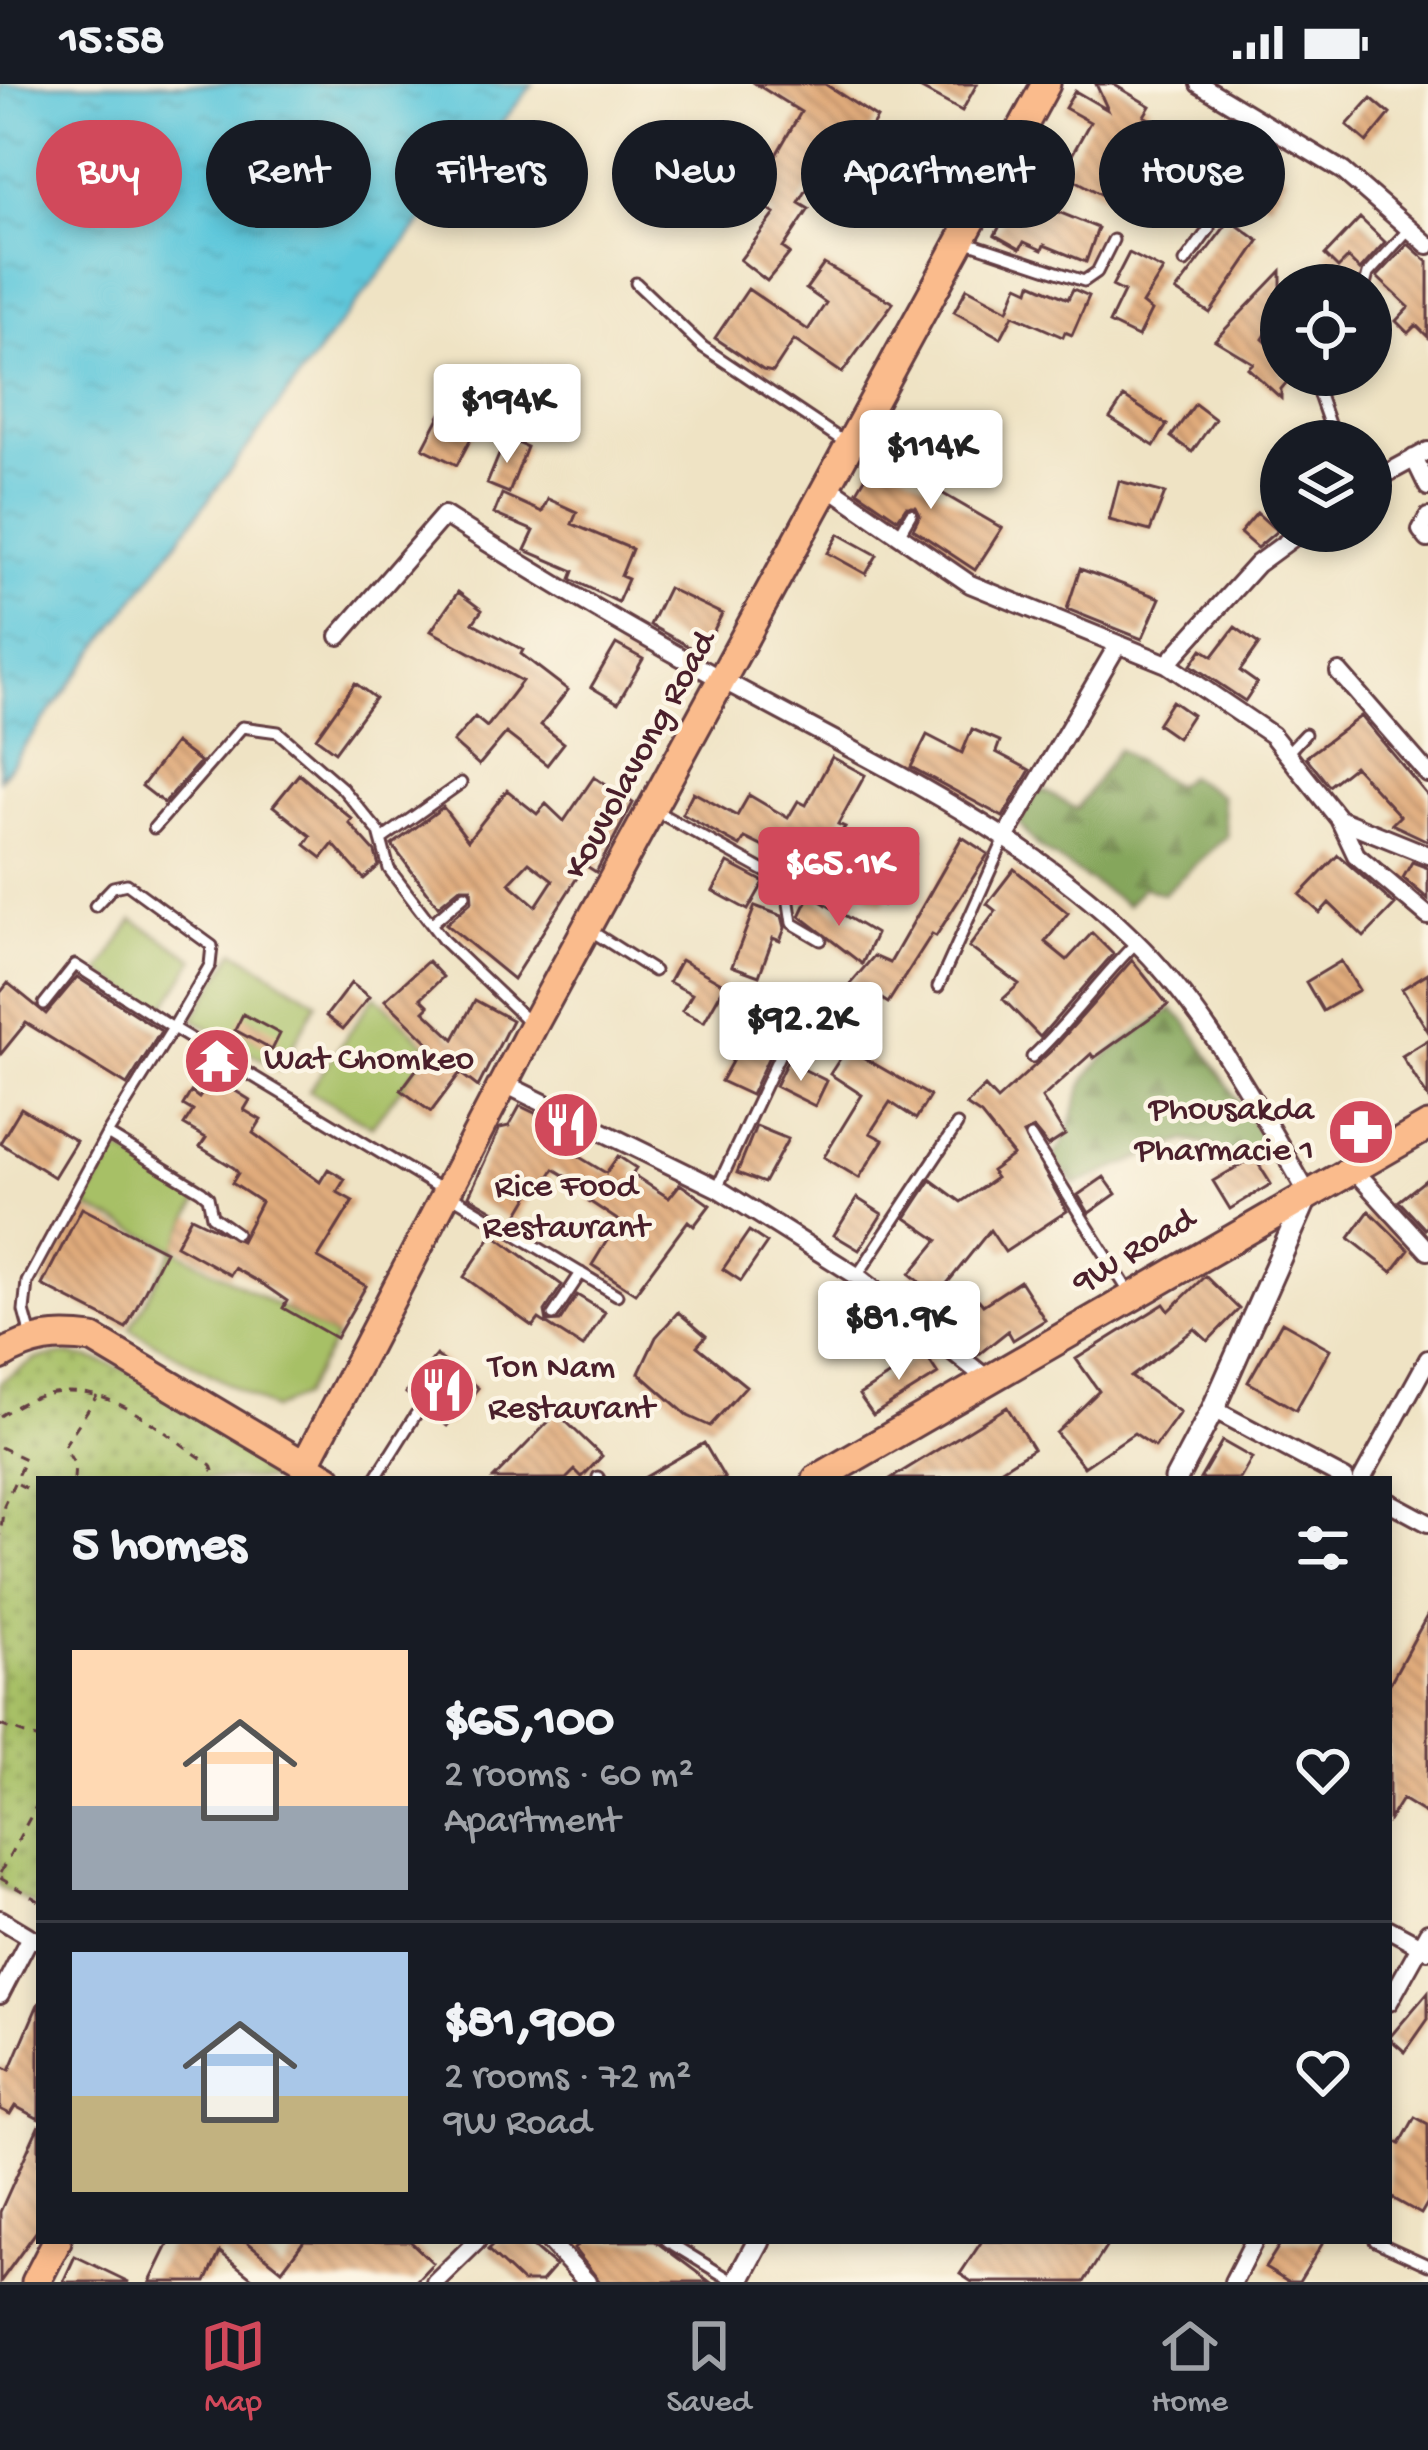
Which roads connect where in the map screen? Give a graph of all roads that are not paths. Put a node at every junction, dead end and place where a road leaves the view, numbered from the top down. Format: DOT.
graph roads {
  1 [pos="1046,84"];
  2 [pos="1199,84"];
  3 [pos="1261,119"];
  4 [pos="1410,228"];
  5 [pos="962,241"];
  6 [pos="1113,241"];
  7 [pos="1428,245"];
  8 [pos="1185,262"];
  9 [pos="1377,264"];
  10 [pos="637,283"];
  11 [pos="851,446"];
  12 [pos="1421,454"];
  13 [pos="1392,470"];
  14 [pos="829,487"];
  15 [pos="1428,487"];
  16 [pos="911,514"];
  17 [pos="1428,517"];
  18 [pos="900,533"];
  19 [pos="1428,539"];
  20 [pos="1273,552"];
  21 [pos="339,636"];
  22 [pos="1117,646"];
  23 [pos="1167,664"];
  24 [pos="1339,672"];
  25 [pos="724,681"];
  26 [pos="1305,734"];
  27 [pos="1288,752"];
  28 [pos="1428,774"];
  29 [pos="461,783"];
  30 [pos="655,810"];
  31 [pos="1339,819"];
  32 [pos="154,828"];
  33 [pos="1005,838"];
  34 [pos="381,840"];
  35 [pos="1428,855"];
  36 [pos="465,895"];
  37 [pos="95,906"];
  38 [pos="1428,916"];
  39 [pos="431,923"];
  40 [pos="588,929"];
  41 [pos="820,940"];
  42 [pos="1137,942"];
  43 [pos="654,971"];
  44 [pos="938,987"];
  45 [pos="44,1004"];
  46 [pos="533,1026"];
  47 [pos="173,1028"];
  48 [pos="787,1039"];
  49 [pos="1032,1057"];
  50 [pos="502,1084"];
  51 [pos="957,1125"];
  52 [pos="1428,1126"];
  53 [pos="107,1134"];
  54 [pos="1031,1137"];
  55 [pos="1353,1169"];
  56 [pos="717,1188"];
  57 [pos="447,1192"];
  58 [pos="1308,1193"];
  59 [pos="236,1233"];
  60 [pos="1428,1251"];
  61 [pos="580,1273"];
  62 [pos="857,1276"];
  63 [pos="616,1295"];
  64 [pos="1132,1297"];
  65 [pos="553,1315"];
  66 [pos="32,1340"];
  67 [pos="0,1356"];
  68 [pos="1428,1359"];
  69 [pos="991,1381"];
  70 [pos="1213,1409"];
  71 [pos="416,1414"];
  72 [pos="855,1470"];
  73 [pos="317,1472"];
  74 [pos="377,1476"];
  75 [pos="1178,1476"];
  76 [pos="1339,1476"];
  77 [pos="1364,1476"];
  78 [pos="1392,1504"];
  79 [pos="1428,1523"];
  80 [pos="0,1919"];
  81 [pos="1392,1930"];
  82 [pos="35,1940"];
  83 [pos="1426,1943"];
  84 [pos="0,1995"];
  85 [pos="1392,1997"];
  86 [pos="56,2244"];
  87 [pos="474,2244"];
  88 [pos="552,2244"];
  89 [pos="672,2244"];
  90 [pos="757,2244"];
  91 [pos="1252,2244"];
  92 [pos="1382,2244"];
  93 [pos="1428,2265"];
  94 [pos="36,2282"];
  95 [pos="435,2282"];
  96 [pos="586,2282"];
  97 [pos="736,2282"];
  98 [pos="1233,2282"];
  1 -- 5 [label="main road, Kouvolavong Road"];
  2 -- 3 [label="street"];
  3 -- 4 [label="street"];
  3 -- 8 [label="lane"];
  4 -- 7 [label="street"];
  4 -- 9 [label="lane"];
  5 -- 6 [label="lane"];
  5 -- 11 [label="main road, Kouvolavong Road"];
  10 -- 11 [label="lane"];
  11 -- 14 [label="main road, Kouvolavong Road"];
  12 -- 13 [label="street"];
  12 -- 15 [label="street"];
  14 -- 18 [label="street"];
  14 -- 25 [label="main road, Kouvolavong Road"];
  16 -- 18 [label="lane"];
  17 -- 19 [label="street"];
  18 -- 22 [label="street"];
  20 -- 23 [label="street"];
  21 -- 25 [label="street"];
  22 -- 23 [label="street"];
  22 -- 33 [label="street"];
  23 -- 27 [label="street"];
  24 -- 28 [label="street"];
  25 -- 30 [label="main road, Kouvolavong Road"];
  25 -- 33 [label="street"];
  26 -- 27 [label="lane"];
  27 -- 31 [label="street"];
  29 -- 34 [label="lane"];
  30 -- 40 [label="main road, Kouvolavong Road"];
  30 -- 41 [label="lane"];
  31 -- 35 [label="street"];
  31 -- 38 [label="street"];
  32 -- 34 [label="lane"];
  33 -- 42 [label="street"];
  33 -- 44 [label="lane"];
  34 -- 39 [label="lane"];
  36 -- 39 [label="lane"];
  37 -- 47 [label="lane"];
  39 -- 46 [label="lane"];
  40 -- 43 [label="lane"];
  40 -- 46 [label="main road, Kouvolavong Road"];
  42 -- 49 [label="lane"];
  42 -- 58 [label="street"];
  45 -- 47 [label="lane"];
  46 -- 50 [label="main road, Kouvolavong Road"];
  47 -- 53 [label="lane"];
  47 -- 57 [label="lane"];
  48 -- 56 [label="lane"];
  50 -- 56 [label="street"];
  50 -- 57 [label="main road, Kouvolavong Road"];
  51 -- 62 [label="lane"];
  52 -- 55 [label="main road, 9W Road"];
  53 -- 59 [label="lane"];
  53 -- 66 [label="lane"];
  54 -- 64 [label="lane"];
  55 -- 58 [label="main road, 9W Road"];
  55 -- 60 [label="street"];
  56 -- 62 [label="street"];
  57 -- 61 [label="lane"];
  57 -- 73 [label="main road, Kouvolavong Road"];
  58 -- 64 [label="main road, 9W Road"];
  58 -- 70 [label="street"];
  61 -- 63 [label="lane"];
  61 -- 65 [label="lane"];
  62 -- 69 [label="street"];
  64 -- 69 [label="main road, 9W Road"];
  66 -- 67 [label="main road"];
  66 -- 73 [label="main road"];
  68 -- 77 [label="street"];
  69 -- 72 [label="main road, 9W Road"];
  70 -- 75 [label="street"];
  70 -- 76 [label="street"];
  71 -- 74 [label="lane"];
  78 -- 79 [label="street"];
  80 -- 82 [label="street"];
  81 -- 83 [label="street"];
  82 -- 84 [label="street"];
  83 -- 85 [label="street"];
  86 -- 94 [label="main road"];
  87 -- 95 [label="street"];
  88 -- 96 [label="street"];
  89 -- 97 [label="lane"];
  90 -- 97 [label="street"];
  91 -- 98 [label="street"];
  92 -- 93 [label="lane"];
}
